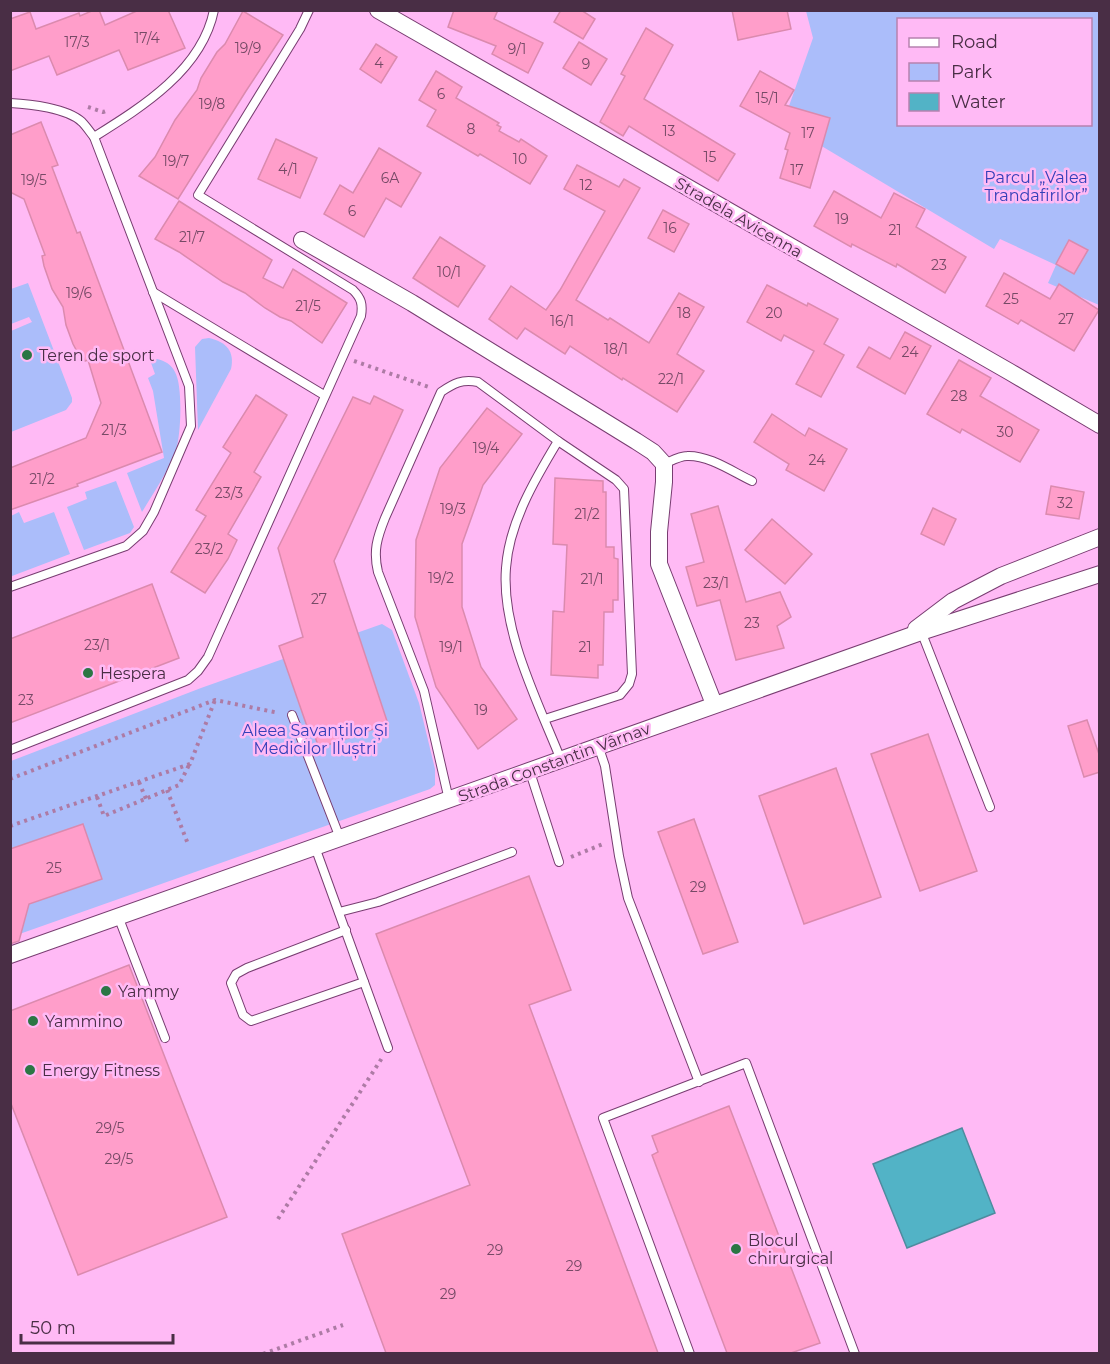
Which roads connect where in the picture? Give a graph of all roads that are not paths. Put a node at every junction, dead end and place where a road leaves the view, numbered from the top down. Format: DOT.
graph roads {
  1 [pos="214,10"];
  2 [pos="309,10"];
  3 [pos="378,10"];
  4 [pos="10,103"];
  5 [pos="94,137"];
  6 [pos="302,240"];
  7 [pos="153,292"];
  8 [pos="324,395"];
  9 [pos="1100,425"];
  10 [pos="558,441"];
  11 [pos="664,464"];
  12 [pos="752,482"];
  13 [pos="1100,537"];
  14 [pos="1100,574"];
  15 [pos="10,587"];
  16 [pos="916,632"];
  17 [pos="714,704"];
  18 [pos="292,715"];
  19 [pos="545,718"];
  20 [pos="599,748"];
  21 [pos="10,750"];
  22 [pos="561,761"];
  23 [pos="530,772"];
  24 [pos="449,800"];
  25 [pos="990,807"];
  26 [pos="340,838"];
  27 [pos="315,847"];
  28 [pos="512,852"];
  29 [pos="559,862"];
  30 [pos="339,912"];
  31 [pos="118,916"];
  32 [pos="346,930"];
  33 [pos="10,955"];
  34 [pos="364,982"];
  35 [pos="165,1038"];
  36 [pos="388,1048"];
  37 [pos="699,1082"];
  38 [pos="690,1353"];
  39 [pos="855,1353"];
  1 -- 5 [label="lane"];
  2 -- 8 [label="lane"];
  3 -- 9 [label="street, Stradela Avicenna"];
  4 -- 5 [label="lane"];
  5 -- 7 [label="lane"];
  6 -- 11 [label="street"];
  7 -- 8 [label="lane"];
  7 -- 15 [label="lane"];
  8 -- 21 [label="lane"];
  10 -- 19 [label="lane"];
  10 -- 19 [label="lane"];
  10 -- 24 [label="lane"];
  11 -- 12 [label="lane"];
  11 -- 17 [label="street"];
  13 -- 16 [label="street"];
  14 -- 16 [label="street, Strada Constantin Vârnav"];
  16 -- 17 [label="street, Strada Constantin Vârnav"];
  16 -- 25 [label="lane"];
  17 -- 20 [label="street, Strada Constantin Vârnav"];
  18 -- 26 [label="lane"];
  19 -- 22 [label="lane"];
  20 -- 22 [label="street, Strada Constantin Vârnav"];
  20 -- 37 [label="lane"];
  22 -- 23 [label="street, Strada Constantin Vârnav"];
  23 -- 24 [label="street, Strada Constantin Vârnav"];
  23 -- 29 [label="lane"];
  24 -- 26 [label="street, Strada Constantin Vârnav"];
  26 -- 27 [label="street, Strada Constantin Vârnav"];
  27 -- 30 [label="lane"];
  27 -- 31 [label="street, Strada Constantin Vârnav"];
  28 -- 30 [label="lane"];
  30 -- 32 [label="lane"];
  31 -- 33 [label="street, Strada Constantin Vârnav"];
  31 -- 35 [label="lane"];
  32 -- 34 [label="lane"];
  32 -- 34 [label="lane"];
  34 -- 36 [label="lane"];
  37 -- 38 [label="lane"];
  37 -- 39 [label="lane"];
}
